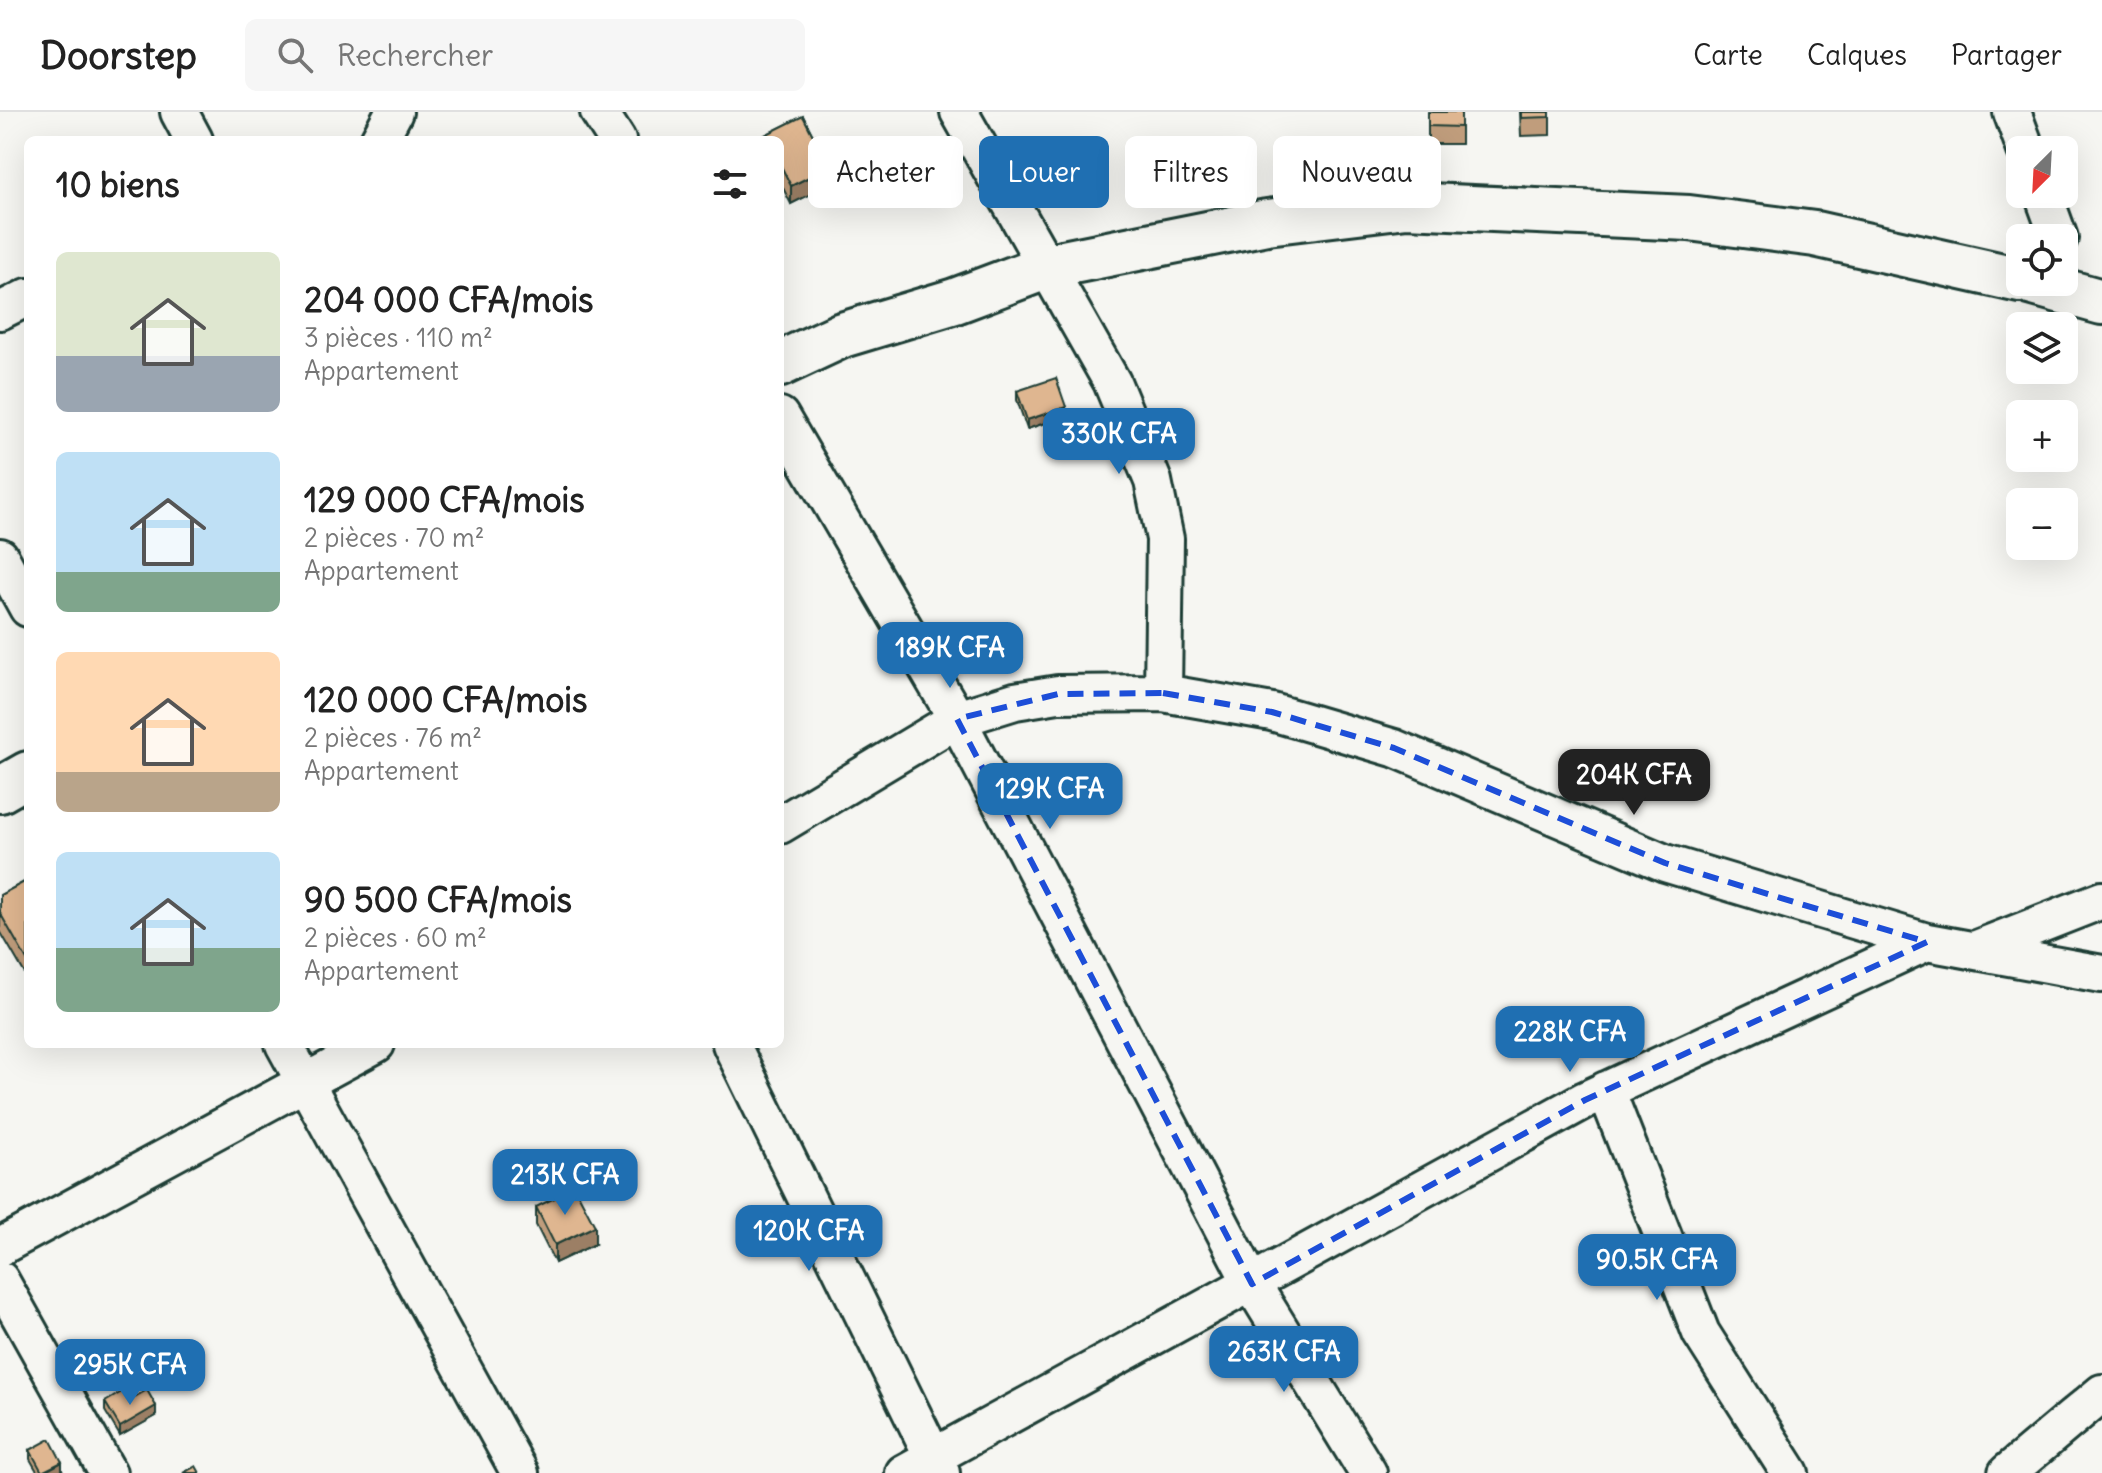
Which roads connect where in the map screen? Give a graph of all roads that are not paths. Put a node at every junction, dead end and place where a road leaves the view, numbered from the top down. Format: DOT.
graph roads {
  1 [pos="179,112"];
  2 [pos="394,112"];
  3 [pos="599,112"];
  4 [pos="959,112"];
  5 [pos="2012,112"];
  6 [pos="192,136"];
  7 [pos="381,136"];
  8 [pos="614,136"];
  9 [pos="2021,136"];
  10 [pos="1048,266"];
  11 [pos="2078,275"];
  12 [pos="2006,277"];
  13 [pos="2091,298"];
  14 [pos="24,299"];
  15 [pos="0,311"];
  16 [pos="784,362"];
  17 [pos="784,423"];
  18 [pos="0,557"];
  19 [pos="24,601"];
  20 [pos="1163,693"];
  21 [pos="957,719"];
  22 [pos="24,776"];
  23 [pos="0,790"];
  24 [pos="784,823"];
  25 [pos="2102,900"];
  26 [pos="1927,942"];
  27 [pos="1974,950"];
  28 [pos="2102,974"];
  29 [pos="286,1048"];
  30 [pos="368,1048"];
  31 [pos="733,1048"];
  32 [pos="306,1080"];
  33 [pos="1606,1090"];
  34 [pos="0,1247"];
  35 [pos="0,1280"];
  36 [pos="1252,1284"];
  37 [pos="2102,1393"];
  38 [pos="926,1468"];
  39 [pos="108,1473"];
  40 [pos="520,1473"];
  41 [pos="1368,1473"];
  42 [pos="1790,1473"];
  43 [pos="2007,1473"];
  1 -- 6 [label="street"];
  2 -- 7 [label="street"];
  3 -- 8 [label="street"];
  4 -- 10 [label="street"];
  5 -- 9 [label="street"];
  10 -- 12 [label="main road"];
  10 -- 16 [label="main road"];
  10 -- 20 [label="street"];
  11 -- 13 [label="street"];
  14 -- 15 [label="street"];
  17 -- 21 [label="street"];
  18 -- 19 [label="street"];
  20 -- 21 [label="street"];
  20 -- 26 [label="street"];
  21 -- 24 [label="street"];
  21 -- 36 [label="street"];
  22 -- 23 [label="main road"];
  25 -- 27 [label="street"];
  26 -- 27 [label="street"];
  26 -- 33 [label="street"];
  27 -- 28 [label="street"];
  29 -- 32 [label="street"];
  30 -- 32 [label="street"];
  31 -- 38 [label="street"];
  32 -- 34 [label="street"];
  32 -- 40 [label="street"];
  33 -- 36 [label="street"];
  33 -- 42 [label="street"];
  35 -- 39 [label="street"];
  36 -- 38 [label="street"];
  36 -- 41 [label="street"];
  37 -- 43 [label="street"];
}
